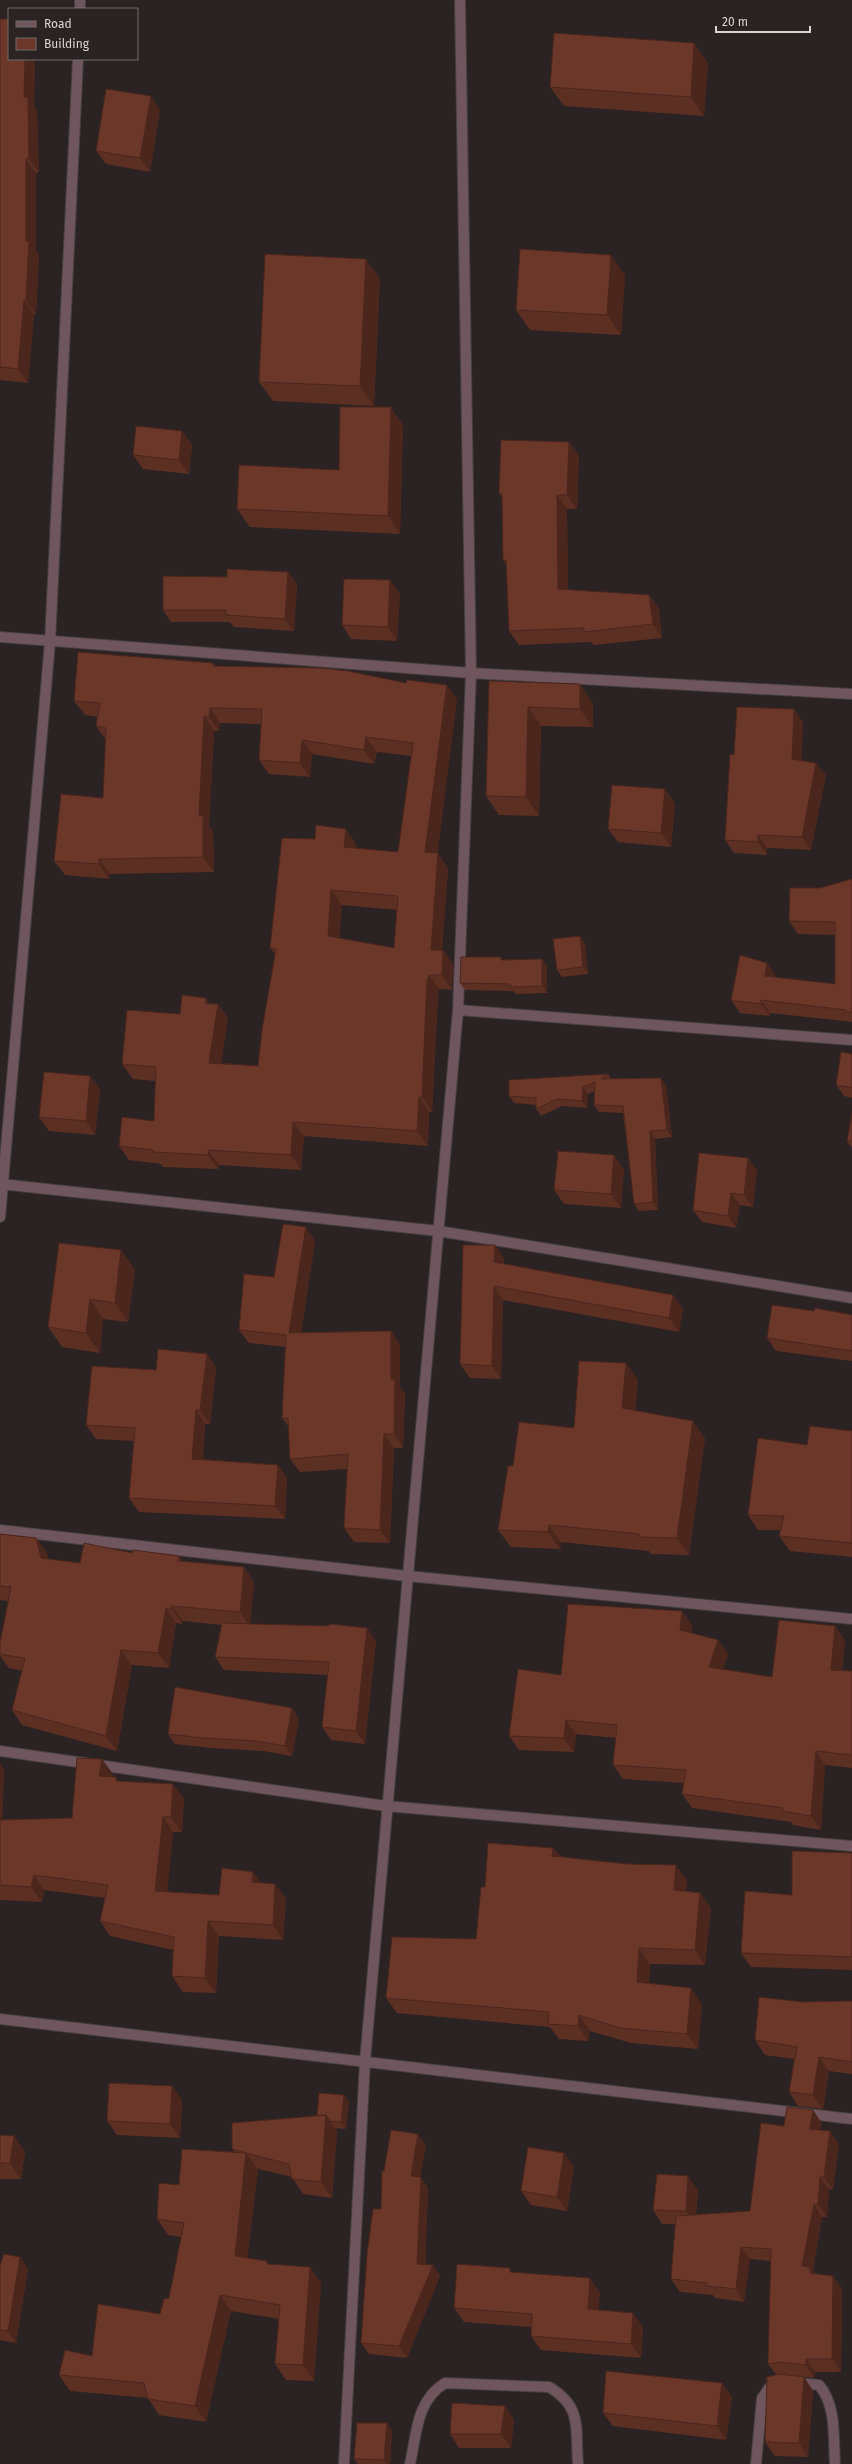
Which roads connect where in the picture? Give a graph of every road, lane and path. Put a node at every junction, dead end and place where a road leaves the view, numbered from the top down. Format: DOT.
graph roads {
  1 [pos="460,0"];
  2 [pos="78,60"];
  3 [pos="0,637"];
  4 [pos="50,642"];
  5 [pos="471,672"];
  6 [pos="852,694"];
  7 [pos="458,1010"];
  8 [pos="852,1040"];
  9 [pos="2,1185"];
  10 [pos="0,1217"];
  11 [pos="438,1231"];
  12 [pos="852,1298"];
  13 [pos="0,1530"];
  14 [pos="407,1576"];
  15 [pos="852,1619"];
  16 [pos="0,1751"];
  17 [pos="386,1806"];
  18 [pos="852,1846"];
  19 [pos="0,2019"];
  20 [pos="365,2061"];
  21 [pos="852,2119"];
  22 [pos="344,2464"];
  23 [pos="410,2464"];
  24 [pos="578,2464"];
  25 [pos="756,2464"];
  26 [pos="835,2464"];
  1 -- 5 [label="street"];
  2 -- 4 [label="street"];
  3 -- 4 [label="street"];
  4 -- 5 [label="street"];
  4 -- 9 [label="street"];
  5 -- 6 [label="street"];
  5 -- 7 [label="street"];
  7 -- 8 [label="street"];
  7 -- 11 [label="street"];
  9 -- 10 [label="street"];
  9 -- 11 [label="street"];
  11 -- 12 [label="street"];
  11 -- 14 [label="street"];
  13 -- 14 [label="street"];
  14 -- 15 [label="street"];
  14 -- 17 [label="street"];
  16 -- 17 [label="street"];
  17 -- 18 [label="street"];
  17 -- 20 [label="street"];
  19 -- 20 [label="street"];
  20 -- 21 [label="street"];
  20 -- 22 [label="street"];
  23 -- 24 [label="street"];
  25 -- 26 [label="street"];
}
